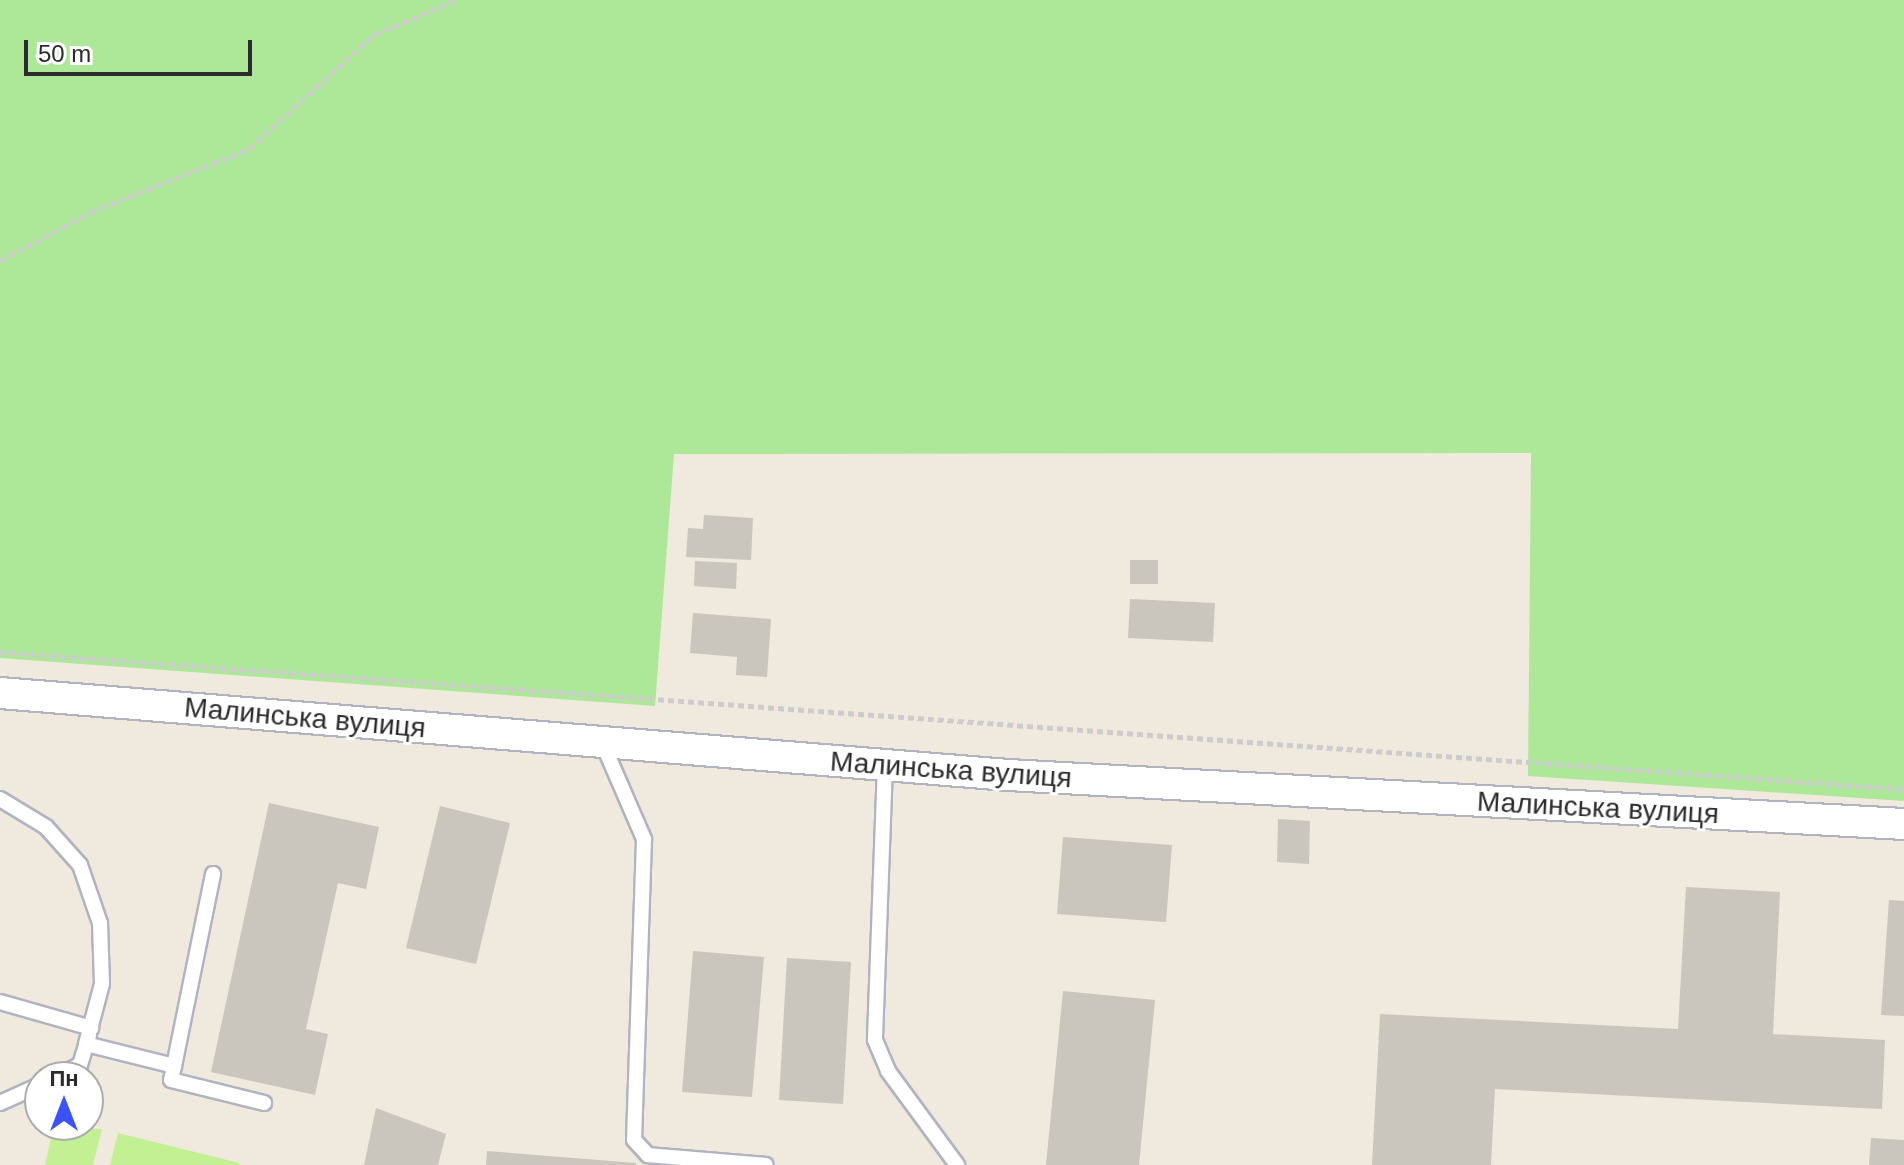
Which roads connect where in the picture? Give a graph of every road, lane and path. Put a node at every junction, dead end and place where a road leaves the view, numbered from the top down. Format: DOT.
graph roads {
  1 [pos="457,0"];
  2 [pos="0,261"];
  3 [pos="0,652"];
  4 [pos="0,693"];
  5 [pos="602,742"];
  6 [pos="885,765"];
  7 [pos="1904,789"];
  8 [pos="0,799"];
  9 [pos="1904,824"];
  10 [pos="213,874"];
  11 [pos="0,1002"];
  12 [pos="91,1028"];
  13 [pos="86,1044"];
  14 [pos="81,1061"];
  15 [pos="174,1066"];
  16 [pos="24,1092"];
  17 [pos="0,1103"];
  18 [pos="264,1103"];
  19 [pos="766,1165"];
  20 [pos="957,1165"];
  1 -- 2 [label="path"];
  3 -- 7 [label="path"];
  4 -- 5 [label="street, Малинська вулиця"];
  5 -- 6 [label="street, Малинська вулиця"];
  5 -- 19 [label="lane"];
  6 -- 9 [label="street, Малинська вулиця"];
  6 -- 20 [label="lane"];
  8 -- 12 [label="lane"];
  10 -- 15 [label="lane"];
  11 -- 12 [label="lane"];
  12 -- 13 [label="lane"];
  13 -- 14 [label="lane"];
  13 -- 15 [label="lane"];
  15 -- 18 [label="lane"];
  16 -- 17 [label="lane"];
}
